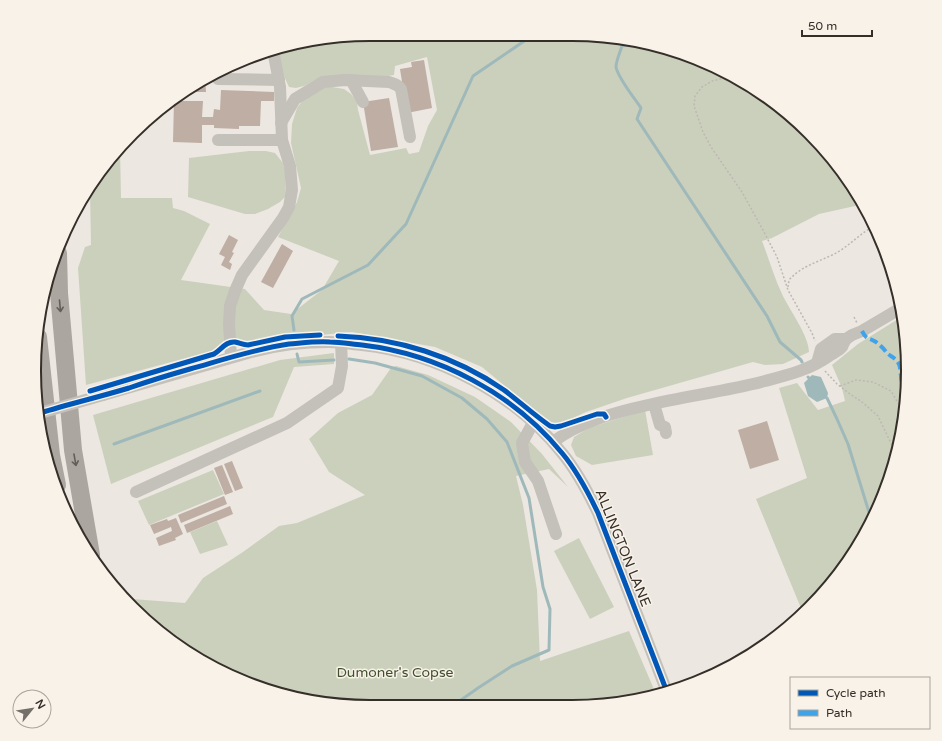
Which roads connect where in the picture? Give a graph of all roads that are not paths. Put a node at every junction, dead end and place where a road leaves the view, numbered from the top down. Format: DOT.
graph roads {
  1 [pos="274,55"];
  2 [pos="218,79"];
  3 [pos="279,80"];
  4 [pos="352,80"];
  5 [pos="363,102"];
  6 [pos="281,124"];
  7 [pos="410,137"];
  8 [pos="218,140"];
  9 [pos="282,140"];
  10 [pos="58,264"];
  11 [pos="895,309"];
  12 [pos="341,342"];
  13 [pos="231,357"];
  14 [pos="41,366"];
  15 [pos="654,404"];
  16 [pos="44,412"];
  17 [pos="533,423"];
  18 [pos="666,433"];
  19 [pos="553,442"];
  20 [pos="50,449"];
  21 [pos="136,492"];
  22 [pos="556,534"];
  23 [pos="90,543"];
  24 [pos="665,687"];
  1 -- 3 [label="street"];
  2 -- 3 [label="street"];
  3 -- 6 [label="street"];
  4 -- 5 [label="street"];
  4 -- 6 [label="street"];
  4 -- 7 [label="street"];
  6 -- 9 [label="street"];
  8 -- 9 [label="street"];
  9 -- 13 [label="street"];
  10 -- 23 [label="highway, one-way"];
  11 -- 15 [label="street"];
  12 -- 13 [label="street, ALLINGTON LANE"];
  12 -- 17 [label="street, ALLINGTON LANE"];
  12 -- 21 [label="street"];
  13 -- 16 [label="street, ALLINGTON LANE, bridge"];
  14 -- 20 [label="highway"];
  15 -- 18 [label="street"];
  15 -- 19 [label="street"];
  17 -- 19 [label="street, ALLINGTON LANE"];
  17 -- 22 [label="street"];
  19 -- 24 [label="street, ALLINGTON LANE"];
}
